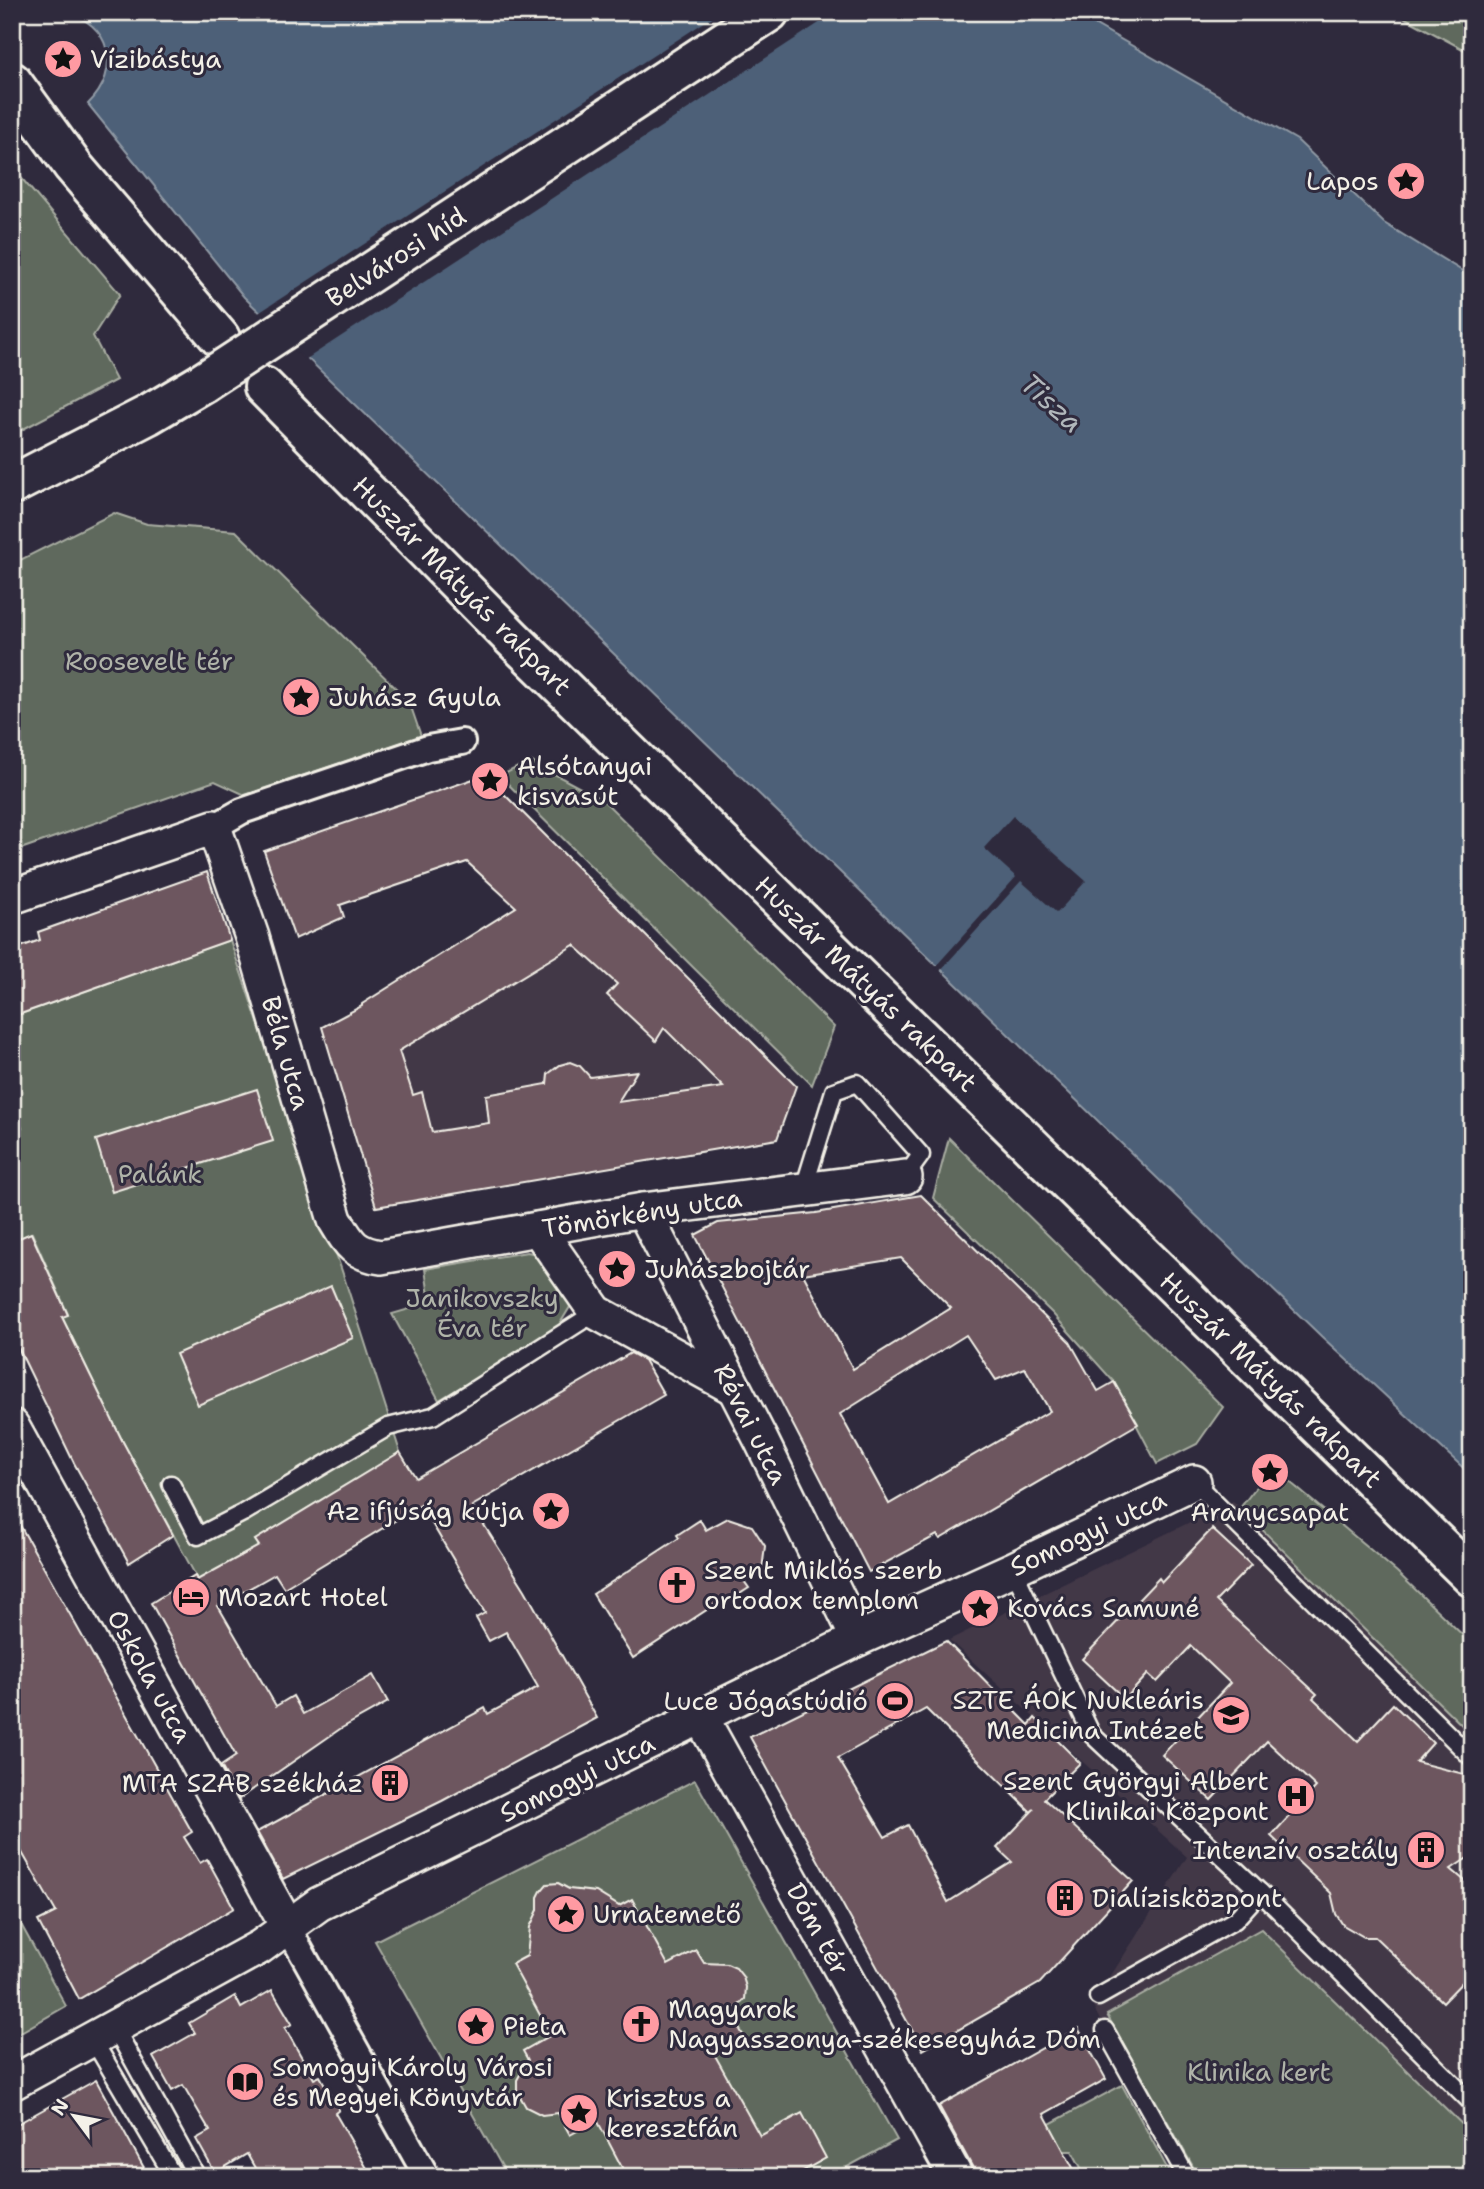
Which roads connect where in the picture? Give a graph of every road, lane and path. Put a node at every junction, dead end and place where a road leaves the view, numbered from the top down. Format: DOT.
graph roads {
  1 [pos="769,12"];
  2 [pos="12,82"];
  3 [pos="220,338"];
  4 [pos="264,387"];
  5 [pos="12,485"];
  6 [pos="462,742"];
  7 [pos="214,827"];
  8 [pos="12,897"];
  9 [pos="905,1177"];
  10 [pos="803,1191"];
  11 [pos="643,1210"];
  12 [pos="538,1229"];
  13 [pos="381,1257"];
  14 [pos="596,1312"];
  15 [pos="734,1388"];
  16 [pos="12,1426"];
  17 [pos="1194,1482"];
  18 [pos="171,1484"];
  19 [pos="1013,1569"];
  20 [pos="1472,1577"];
  21 [pos="858,1639"];
  22 [pos="701,1717"];
  23 [pos="1472,1758"];
  24 [pos="1260,1892"];
  25 [pos="287,1926"];
  26 [pos="1098,1997"];
  27 [pos="1105,2030"];
  28 [pos="103,2032"];
  29 [pos="12,2083"];
  30 [pos="1472,2103"];
  31 [pos="172,2174"];
  32 [pos="197,2177"];
  33 [pos="427,2177"];
  34 [pos="956,2177"];
  35 [pos="1187,2177"];
  1 -- 5 [label="street, Belvárosi híd, bridge"];
  2 -- 3 [label="street"];
  4 -- 20 [label="street, Huszár Mátyás rakpart"];
  6 -- 7 [label="street"];
  7 -- 8 [label="street"];
  7 -- 13 [label="street, Béla utca"];
  9 -- 10 [label="street, Tömörkény utca"];
  9 -- 10 [label="lane"];
  10 -- 11 [label="street, Tömörkény utca"];
  11 -- 12 [label="street, Tömörkény utca"];
  11 -- 15 [label="street, Révai utca"];
  12 -- 13 [label="street, Tömörkény utca"];
  12 -- 14 [label="street"];
  14 -- 15 [label="street"];
  14 -- 18 [label="lane"];
  15 -- 21 [label="street, Révai utca"];
  16 -- 25 [label="street, Oskola utca"];
  17 -- 19 [label="street, Somogyi utca"];
  17 -- 23 [label="lane"];
  19 -- 21 [label="street, Somogyi utca"];
  19 -- 24 [label="lane"];
  21 -- 22 [label="street, Somogyi utca"];
  22 -- 25 [label="street, Somogyi utca"];
  22 -- 34 [label="street, Dóm tér"];
  24 -- 26 [label="lane"];
  24 -- 30 [label="lane"];
  25 -- 28 [label="street, Somogyi utca"];
  25 -- 33 [label="street"];
  27 -- 35 [label="lane"];
  28 -- 29 [label="street, Somogyi utca"];
  28 -- 31 [label="lane"];
  28 -- 32 [label="lane"];
}
